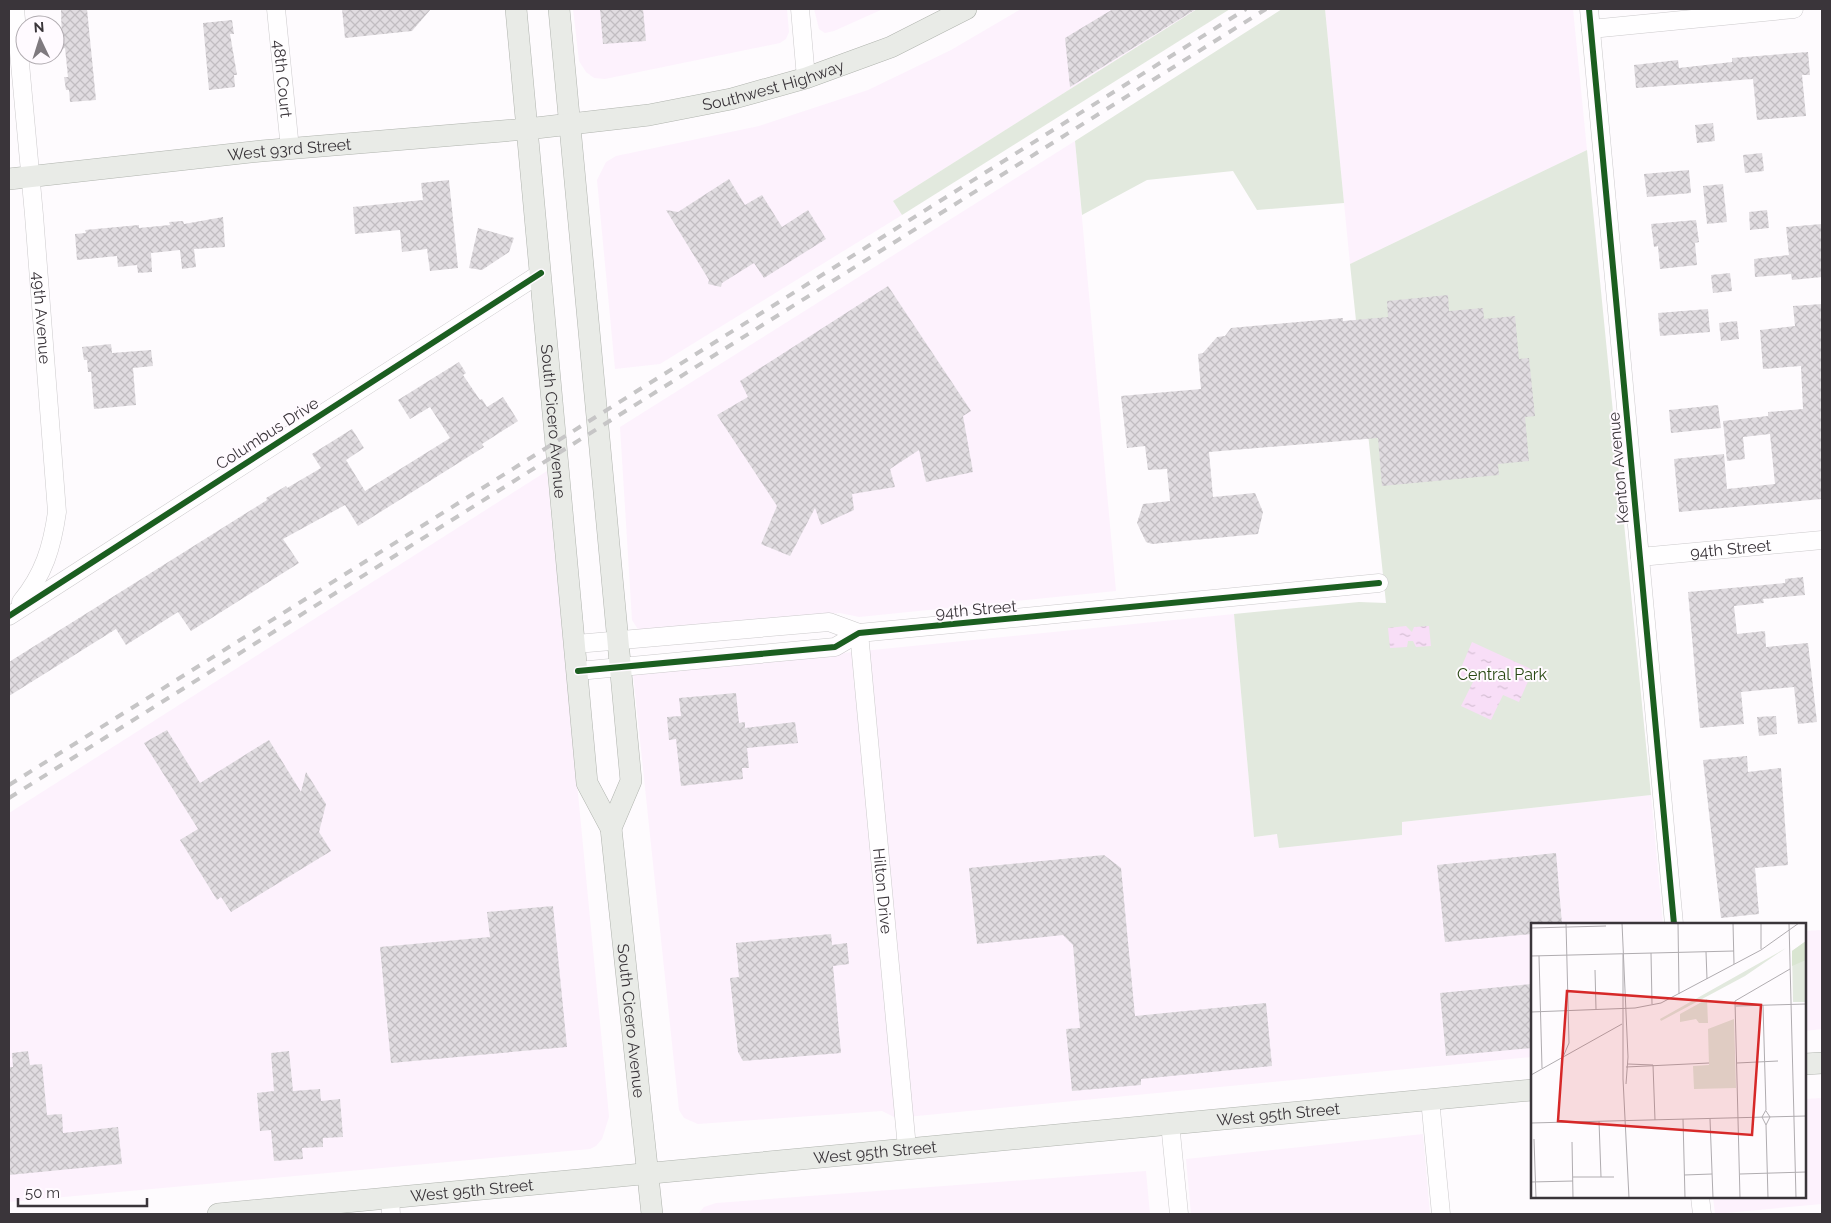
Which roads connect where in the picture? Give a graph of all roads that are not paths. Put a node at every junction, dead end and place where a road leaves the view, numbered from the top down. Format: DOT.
graph roads {
  1 [pos="14,9"];
  2 [pos="276,9"];
  3 [pos="516,9"];
  4 [pos="559,9"];
  5 [pos="800,9"];
  6 [pos="966,9"];
  7 [pos="1589,9"];
  8 [pos="1794,9"];
  9 [pos="1591,29"];
  10 [pos="806,78"];
  11 [pos="570,125"];
  12 [pos="527,130"];
  13 [pos="290,149"];
  14 [pos="31,177"];
  15 [pos="9,179"];
  16 [pos="541,273"];
  17 [pos="1822,540"];
  18 [pos="1640,557"];
  19 [pos="1379,583"];
  20 [pos="10,615"];
  21 [pos="859,633"];
  22 [pos="619,640"];
  23 [pos="576,644"];
  24 [pos="621,667"];
  25 [pos="578,671"];
  26 [pos="611,828"];
  27 [pos="1674,923"];
  28 [pos="1822,1063"];
  29 [pos="1806,1064"];
  30 [pos="1531,1090"];
  31 [pos="1430,1099"];
  32 [pos="1170,1122"];
  33 [pos="907,1148"];
  34 [pos="648,1174"];
  35 [pos="1700,1198"];
  36 [pos="390,1206"];
  37 [pos="218,1214"];
  38 [pos="652,1214"];
  39 [pos="1179,1214"];
  40 [pos="1440,1214"];
  41 [pos="1702,1214"];
  1 -- 14 [label="street, 49th Avenue"];
  2 -- 13 [label="street, 48th Court"];
  3 -- 12 [label="main road, South Cicero Avenue"];
  4 -- 11 [label="main road, South Cicero Avenue"];
  5 -- 10 [label="street"];
  6 -- 10 [label="main road, Southwest Highway"];
  7 -- 9 [label="street, Kenton Avenue"];
  8 -- 9 [label="street"];
  9 -- 18 [label="street, Kenton Avenue"];
  10 -- 11 [label="main road, Southwest Highway"];
  11 -- 12 [label="main road, West 93rd Street"];
  11 -- 22 [label="main road, South Cicero Avenue"];
  12 -- 13 [label="main road, West 93rd Street"];
  12 -- 16 [label="main road, South Cicero Avenue"];
  13 -- 14 [label="main road, West 93rd Street"];
  14 -- 15 [label="main road, West 93rd Street"];
  14 -- 20 [label="street, 49th Avenue"];
  16 -- 20 [label="street, Columbus Drive"];
  16 -- 23 [label="main road, South Cicero Avenue"];
  17 -- 18 [label="street, 94th Street"];
  18 -- 27 [label="street, Kenton Avenue"];
  19 -- 21 [label="street, 94th Street"];
  21 -- 22 [label="street, 94th Street"];
  21 -- 24 [label="street, 94th Street"];
  21 -- 33 [label="street, Hilton Drive"];
  22 -- 23 [label="street, 94th Street"];
  22 -- 24 [label="main road, South Cicero Avenue"];
  23 -- 25 [label="main road, South Cicero Avenue"];
  24 -- 25 [label="street, 94th Street"];
  24 -- 26 [label="main road, South Cicero Avenue"];
  25 -- 26 [label="main road, South Cicero Avenue"];
  26 -- 34 [label="main road, South Cicero Avenue"];
  28 -- 29 [label="main road"];
  30 -- 31 [label="main road, West 95th Street"];
  31 -- 32 [label="main road, West 95th Street"];
  31 -- 40 [label="street"];
  32 -- 33 [label="main road, West 95th Street"];
  32 -- 39 [label="street"];
  33 -- 34 [label="main road, West 95th Street"];
  34 -- 36 [label="main road, West 95th Street"];
  34 -- 38 [label="main road, South Cicero Avenue"];
  35 -- 41 [label="street"];
  36 -- 37 [label="main road, West 95th Street"];
}
